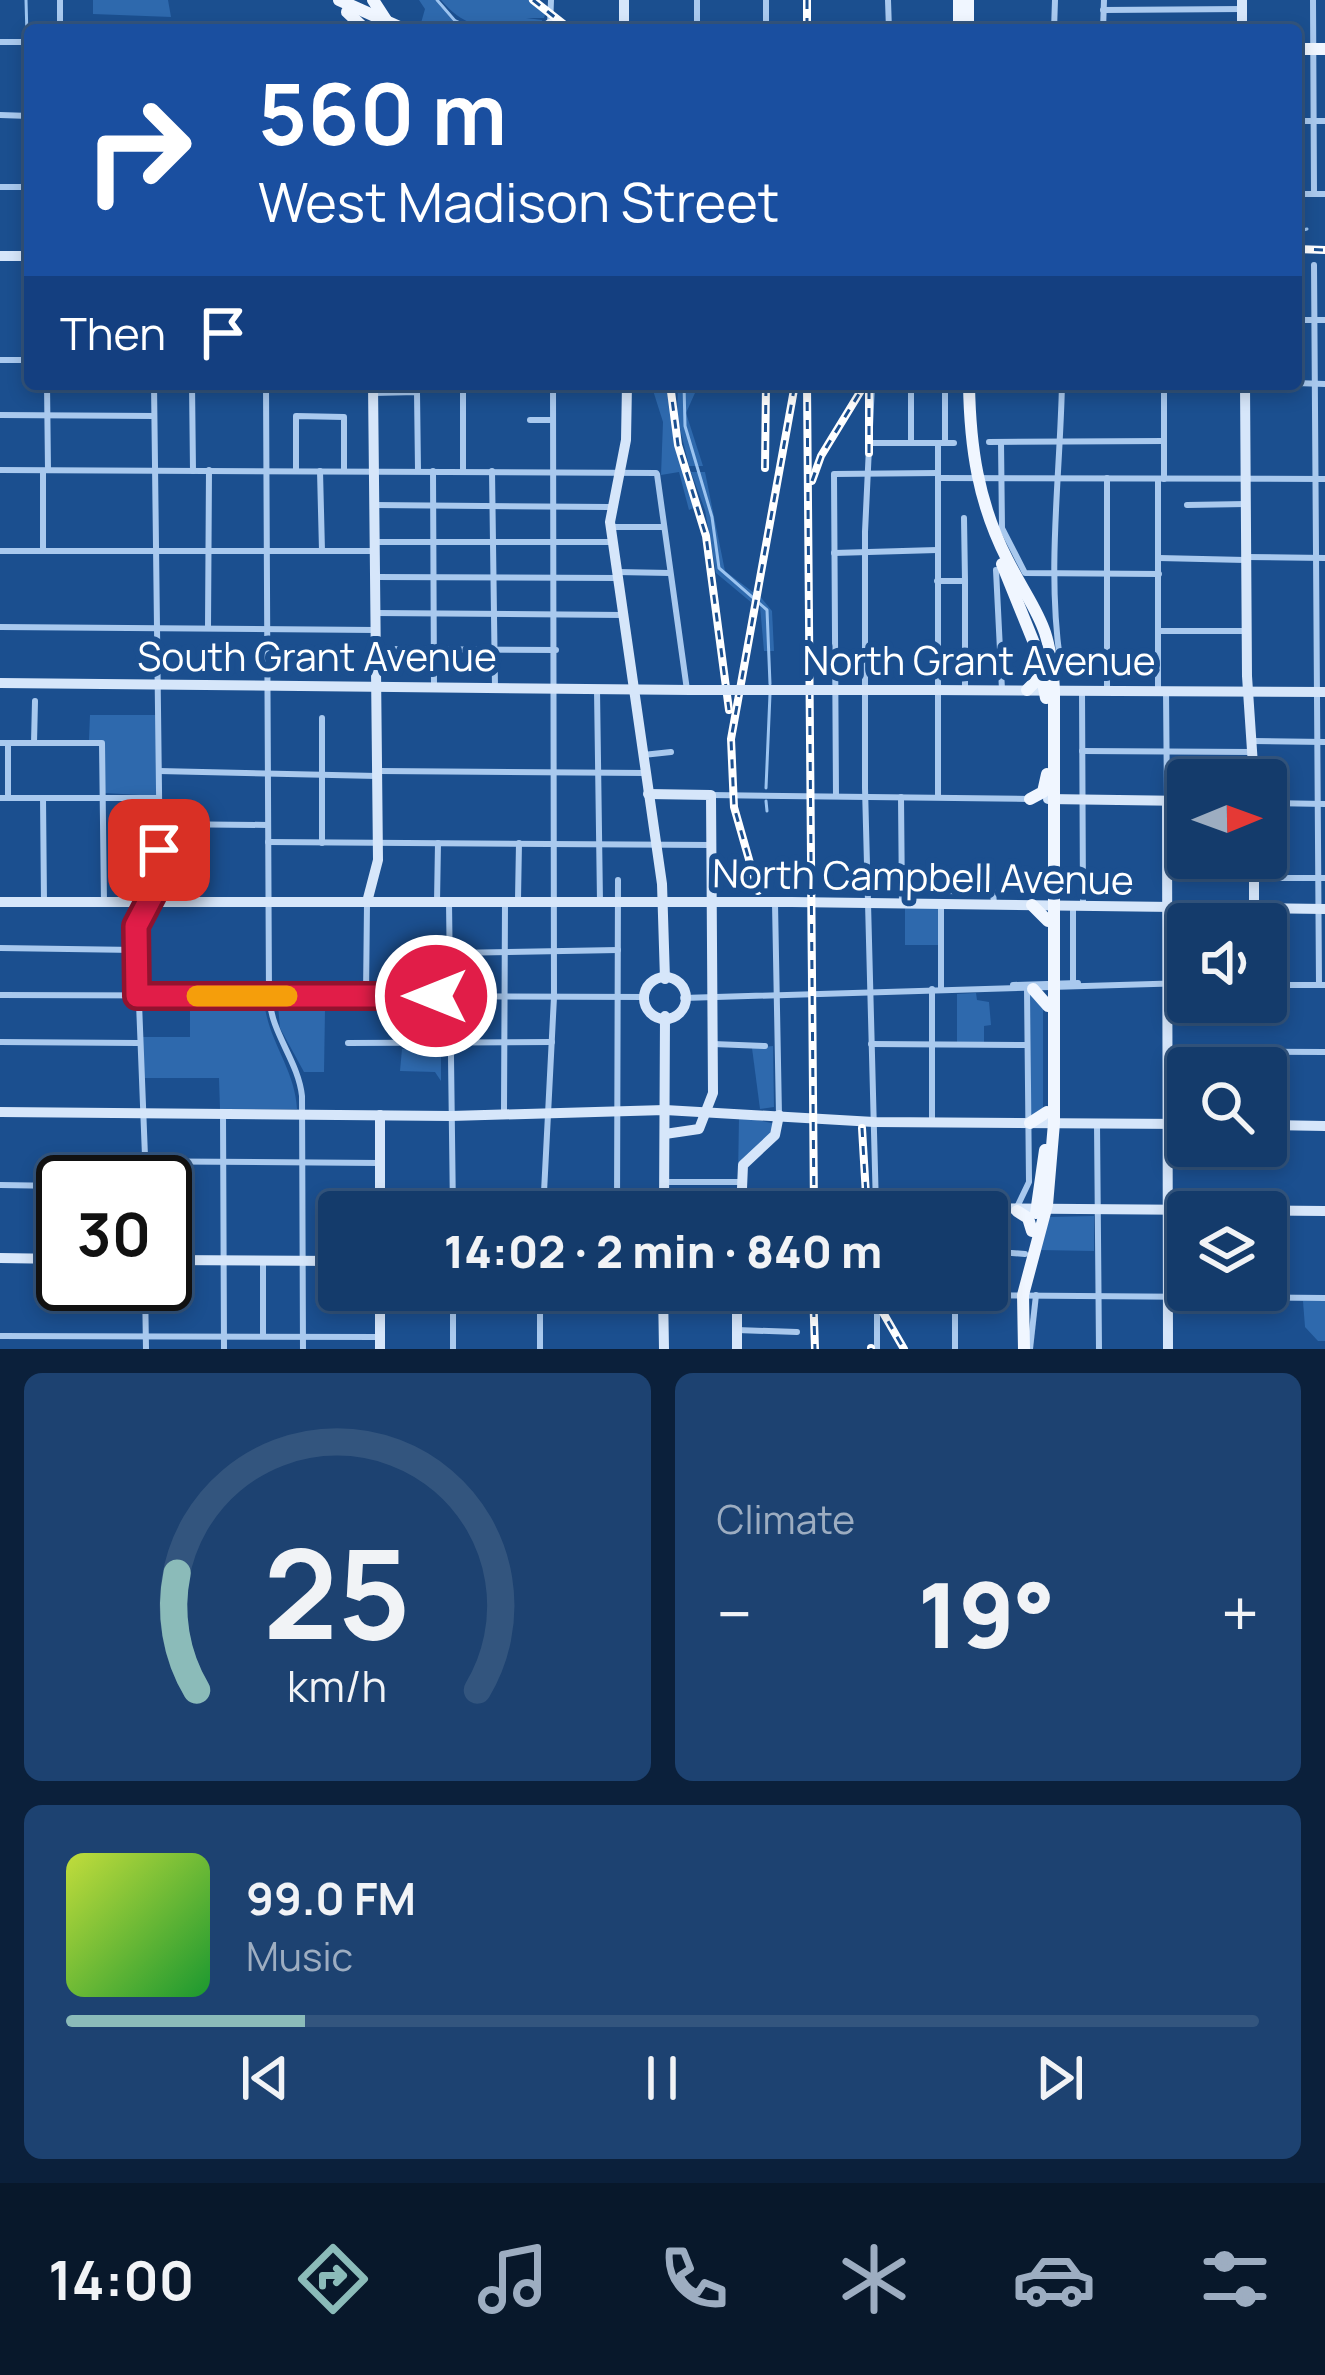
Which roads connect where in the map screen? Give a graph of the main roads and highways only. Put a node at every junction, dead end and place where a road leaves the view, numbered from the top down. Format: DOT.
graph roads {
  1 [pos="324,0"];
  2 [pos="370,0"];
  3 [pos="344,5"];
  4 [pos="369,24"];
  5 [pos="396,24"];
  6 [pos="373,390"];
  7 [pos="627,390"];
  8 [pos="966,390"];
  9 [pos="1245,390"];
  10 [pos="1245,474"];
  11 [pos="972,478"];
  12 [pos="1260,479"];
  13 [pos="1043,674"];
  14 [pos="0,683"];
  15 [pos="376,687"];
  16 [pos="1027,690"];
  17 [pos="1050,690"];
  18 [pos="1252,690"];
  19 [pos="634,691"];
  20 [pos="1321,692"];
  21 [pos="1253,759"];
  22 [pos="1047,773"];
  23 [pos="649,794"];
  24 [pos="1030,799"];
  25 [pos="1051,799"];
  26 [pos="1167,801"];
  27 [pos="0,902"];
  28 [pos="367,902"];
  29 [pos="664,902"];
  30 [pos="712,902"];
  31 [pos="1032,905"];
  32 [pos="1051,906"];
  33 [pos="1322,909"];
  34 [pos="1167,910"];
  35 [pos="1287,910"];
  36 [pos="1048,921"];
  37 [pos="665,979"];
  38 [pos="1044,984"];
  39 [pos="665,1016"];
  40 [pos="665,1109"];
  41 [pos="708,1110"];
  42 [pos="0,1112"];
  43 [pos="380,1115"];
  44 [pos="779,1115"];
  45 [pos="1049,1120"];
  46 [pos="1029,1123"];
  47 [pos="1167,1124"];
  48 [pos="1287,1125"];
  49 [pos="1325,1126"];
  50 [pos="665,1133"];
  51 [pos="380,1191"];
  52 [pos="664,1191"];
  53 [pos="742,1191"];
  54 [pos="1008,1208"];
  55 [pos="1013,1208"];
  56 [pos="1042,1208"];
  57 [pos="1167,1210"];
  58 [pos="1287,1210"];
  59 [pos="1325,1211"];
  60 [pos="1032,1231"];
  61 [pos="0,1258"];
  62 [pos="36,1259"];
  63 [pos="192,1260"];
  64 [pos="318,1261"];
  65 [pos="1025,1295"];
  66 [pos="380,1311"];
  67 [pos="663,1311"];
  68 [pos="740,1311"];
  69 [pos="1168,1311"];
  70 [pos="380,1343"];
  71 [pos="664,1349"];
  72 [pos="740,1349"];
  73 [pos="1024,1349"];
  74 [pos="1168,1349"];
  1 -- 3 [label="main road"];
  2 -- 3 [label="main road"];
  2 -- 5 [label="main road"];
  3 -- 4 [label="main road"];
  6 -- 15 [label="main road"];
  7 -- 19 [label="main road"];
  8 -- 11 [label="main road"];
  9 -- 10 [label="main road"];
  10 -- 12 [label="main road"];
  10 -- 18 [label="main road"];
  11 -- 13 [label="main road"];
  11 -- 17 [label="main road"];
  13 -- 16 [label="main road"];
  13 -- 17 [label="main road"];
  14 -- 15 [label="main road, South Grant Avenue"];
  15 -- 19 [label="main road, South Grant Avenue"];
  15 -- 28 [label="main road"];
  16 -- 17 [label="main road, North Grant Avenue"];
  16 -- 19 [label="main road, North Grant Avenue, bridge"];
  17 -- 18 [label="main road, North Grant Avenue"];
  17 -- 22 [label="main road"];
  17 -- 25 [label="main road"];
  18 -- 20 [label="main road, North Grant Avenue"];
  18 -- 21 [label="main road"];
  19 -- 23 [label="main road"];
  22 -- 24 [label="main road"];
  22 -- 25 [label="main road"];
  23 -- 29 [label="main road"];
  23 -- 30 [label="main road"];
  25 -- 26 [label="main road"];
  25 -- 32 [label="main road"];
  27 -- 28 [label="main road, North Campbell Avenue"];
  28 -- 29 [label="main road, North Campbell Avenue"];
  29 -- 30 [label="main road, North Campbell Avenue"];
  29 -- 37 [label="main road"];
  30 -- 31 [label="main road, North Campbell Avenue"];
  30 -- 41 [label="main road"];
  31 -- 32 [label="main road, North Campbell Avenue"];
  31 -- 36 [label="main road"];
  32 -- 34 [label="main road, North Campbell Avenue"];
  32 -- 36 [label="main road"];
  32 -- 38 [label="main road"];
  33 -- 35 [label="main road, North Campbell Avenue"];
  36 -- 38 [label="main road"];
  37 -- 39 [label="main road"];
  37 -- 39 [label="main road"];
  38 -- 45 [label="main road"];
  38 -- 45 [label="main road"];
  39 -- 40 [label="main road"];
  40 -- 41 [label="main road"];
  40 -- 43 [label="main road"];
  40 -- 50 [label="main road"];
  41 -- 44 [label="main road"];
  41 -- 50 [label="main road"];
  42 -- 43 [label="main road"];
  43 -- 51 [label="main road"];
  44 -- 46 [label="main road"];
  44 -- 53 [label="main road"];
  45 -- 46 [label="main road"];
  45 -- 47 [label="main road"];
  45 -- 56 [label="main road"];
  48 -- 49 [label="main road"];
  50 -- 52 [label="main road"];
  54 -- 55 [label="main road"];
  55 -- 56 [label="main road"];
  55 -- 60 [label="main road"];
  56 -- 57 [label="main road"];
  56 -- 60 [label="main road"];
  56 -- 65 [label="main road"];
  58 -- 59 [label="main road"];
  60 -- 65 [label="main road"];
  61 -- 62 [label="main road"];
  63 -- 64 [label="main road"];
  65 -- 73 [label="main road"];
  66 -- 70 [label="main road"];
  67 -- 71 [label="main road"];
  68 -- 72 [label="main road"];
  69 -- 74 [label="main road"];
}
